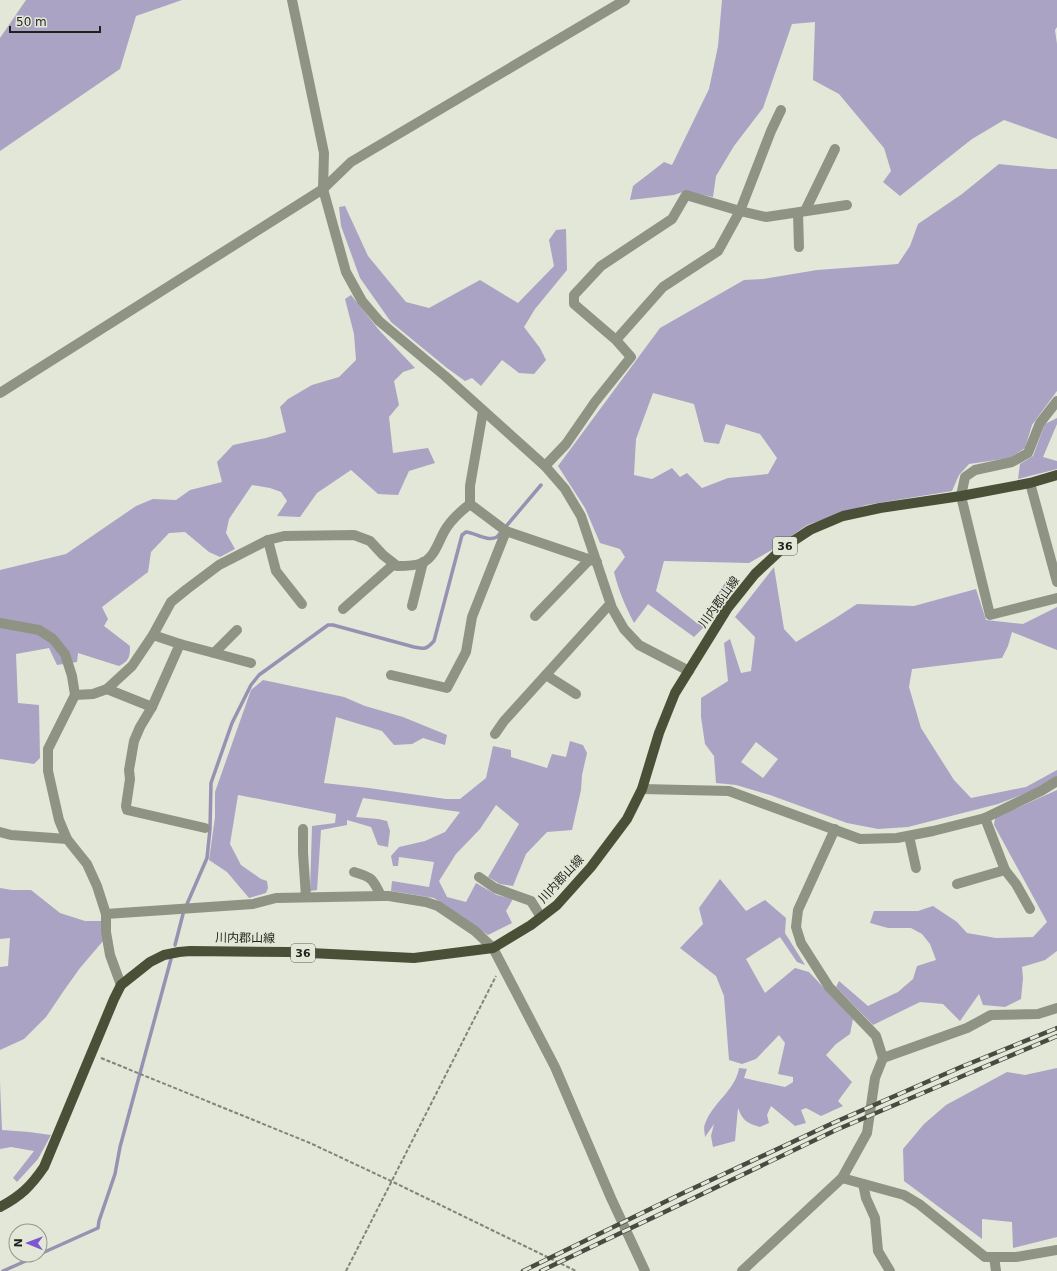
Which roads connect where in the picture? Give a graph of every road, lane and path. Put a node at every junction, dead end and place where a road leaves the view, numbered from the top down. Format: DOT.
graph roads {
  1 [pos="292,0"];
  2 [pos="625,0"];
  3 [pos="781,110"];
  4 [pos="835,149"];
  5 [pos="323,189"];
  6 [pos="847,205"];
  7 [pos="740,211"];
  8 [pos="802,212"];
  9 [pos="799,247"];
  10 [pos="616,340"];
  11 [pos="0,393"];
  12 [pos="1057,401"];
  13 [pos="483,410"];
  14 [pos="545,466"];
  15 [pos="1057,476"];
  16 [pos="1030,482"];
  17 [pos="961,496"];
  18 [pos="470,504"];
  19 [pos="504,530"];
  20 [pos="268,540"];
  21 [pos="593,560"];
  22 [pos="423,562"];
  23 [pos="394,564"];
  24 [pos="1057,582"];
  25 [pos="1057,598"];
  26 [pos="302,604"];
  27 [pos="610,604"];
  28 [pos="412,606"];
  29 [pos="343,608"];
  30 [pos="535,616"];
  31 [pos="0,623"];
  32 [pos="238,630"];
  33 [pos="153,635"];
  34 [pos="180,644"];
  35 [pos="214,653"];
  36 [pos="251,663"];
  37 [pos="689,671"];
  38 [pos="391,675"];
  39 [pos="546,675"];
  40 [pos="107,689"];
  41 [pos="576,694"];
  42 [pos="75,695"];
  43 [pos="152,706"];
  44 [pos="495,734"];
  45 [pos="1057,781"];
  46 [pos="642,789"];
  47 [pos="985,818"];
  48 [pos="205,828"];
  49 [pos="303,829"];
  50 [pos="835,830"];
  51 [pos="0,832"];
  52 [pos="909,836"];
  53 [pos="66,839"];
  54 [pos="916,868"];
  55 [pos="1005,870"];
  56 [pos="354,872"];
  57 [pos="479,877"];
  58 [pos="957,884"];
  59 [pos="380,896"];
  60 [pos="306,897"];
  61 [pos="1030,909"];
  62 [pos="106,914"];
  63 [pos="541,917"];
  64 [pos="493,948"];
  65 [pos="502,964"];
  66 [pos="121,985"];
  67 [pos="1057,1008"];
  68 [pos="91,1054"];
  69 [pos="883,1058"];
  70 [pos="842,1178"];
  71 [pos="391,1181"];
  72 [pos="863,1184"];
  73 [pos="0,1207"];
  74 [pos="1057,1250"];
  75 [pos="994,1257"];
  76 [pos="346,1271"];
  77 [pos="576,1271"];
  78 [pos="645,1271"];
  79 [pos="742,1271"];
  80 [pos="890,1271"];
  81 [pos="996,1271"];
  1 -- 5 [label="street"];
  2 -- 5 [label="street"];
  3 -- 7 [label="street"];
  4 -- 8 [label="street"];
  5 -- 11 [label="street"];
  5 -- 13 [label="street"];
  6 -- 8 [label="street"];
  7 -- 8 [label="street"];
  7 -- 10 [label="street"];
  7 -- 10 [label="street"];
  8 -- 9 [label="street"];
  10 -- 14 [label="street"];
  12 -- 17 [label="street"];
  13 -- 14 [label="street"];
  13 -- 18 [label="street"];
  14 -- 21 [label="street"];
  15 -- 16 [label="main road, 川内郡山線 / 36"];
  16 -- 17 [label="main road, 川内郡山線 / 36"];
  16 -- 24 [label="street"];
  17 -- 25 [label="street"];
  17 -- 37 [label="main road, 川内郡山線 / 36"];
  18 -- 19 [label="street"];
  18 -- 22 [label="street"];
  19 -- 21 [label="street"];
  19 -- 38 [label="street"];
  20 -- 23 [label="street"];
  20 -- 26 [label="street"];
  20 -- 33 [label="street"];
  21 -- 27 [label="street"];
  21 -- 30 [label="street"];
  22 -- 23 [label="street"];
  22 -- 28 [label="street"];
  23 -- 29 [label="street"];
  27 -- 37 [label="street"];
  27 -- 39 [label="street"];
  31 -- 42 [label="street"];
  32 -- 35 [label="street"];
  33 -- 34 [label="street"];
  33 -- 40 [label="street"];
  34 -- 35 [label="street"];
  34 -- 43 [label="street"];
  35 -- 36 [label="street"];
  37 -- 46 [label="main road, 川内郡山線 / 36"];
  39 -- 41 [label="street"];
  39 -- 44 [label="street"];
  40 -- 42 [label="street"];
  40 -- 43 [label="street"];
  42 -- 53 [label="street"];
  43 -- 48 [label="street"];
  45 -- 47 [label="street"];
  46 -- 50 [label="street"];
  46 -- 63 [label="main road, 川内郡山線 / 36"];
  47 -- 52 [label="street"];
  47 -- 55 [label="street"];
  49 -- 60 [label="street"];
  50 -- 52 [label="street"];
  50 -- 69 [label="street"];
  51 -- 53 [label="street"];
  52 -- 54 [label="street"];
  53 -- 62 [label="street"];
  55 -- 58 [label="street"];
  55 -- 61 [label="street"];
  56 -- 59 [label="street"];
  57 -- 63 [label="street"];
  59 -- 60 [label="street"];
  59 -- 64 [label="street"];
  60 -- 62 [label="street"];
  62 -- 66 [label="street"];
  63 -- 64 [label="main road, 川内郡山線 / 36"];
  64 -- 65 [label="street"];
  64 -- 66 [label="main road, 川内郡山線 / 36"];
  65 -- 71 [label="path"];
  65 -- 78 [label="street"];
  66 -- 68 [label="main road, 川内郡山線 / 36"];
  67 -- 69 [label="street"];
  68 -- 71 [label="path"];
  68 -- 73 [label="main road, 川内郡山線 / 36"];
  69 -- 70 [label="street"];
  70 -- 72 [label="street"];
  70 -- 79 [label="street"];
  71 -- 76 [label="path"];
  71 -- 77 [label="path"];
  72 -- 75 [label="street"];
  72 -- 80 [label="street"];
  74 -- 75 [label="street"];
  75 -- 81 [label="street"];
}
